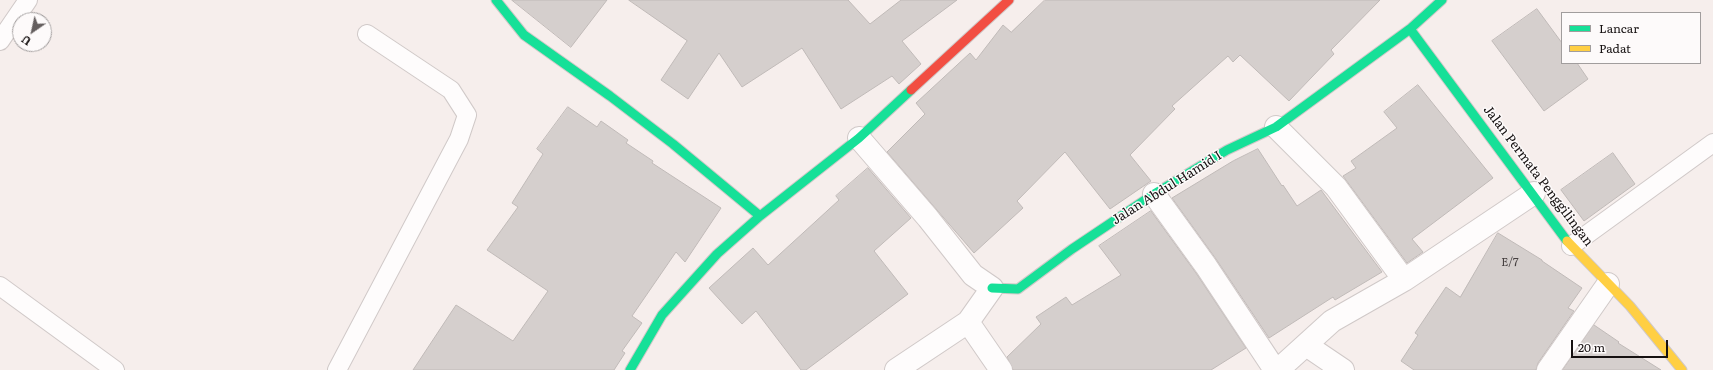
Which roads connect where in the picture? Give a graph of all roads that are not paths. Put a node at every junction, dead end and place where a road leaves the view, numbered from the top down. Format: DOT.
graph roads {
  1 [pos="28,0"];
  2 [pos="1009,0"];
  3 [pos="1442,0"];
  4 [pos="498,1"];
  5 [pos="1410,29"];
  6 [pos="367,34"];
  7 [pos="0,41"];
  8 [pos="1276,127"];
  9 [pos="859,138"];
  10 [pos="1713,143"];
  11 [pos="1154,194"];
  12 [pos="1534,194"];
  13 [pos="760,216"];
  14 [pos="1572,246"];
  15 [pos="1404,280"];
  16 [pos="1608,284"];
  17 [pos="0,286"];
  18 [pos="992,288"];
  19 [pos="968,322"];
  20 [pos="1306,345"];
  21 [pos="115,370"];
  22 [pos="337,370"];
  23 [pos="630,370"];
  24 [pos="896,370"];
  25 [pos="1001,370"];
  26 [pos="1277,370"];
  27 [pos="1344,370"];
  28 [pos="1548,370"];
  29 [pos="1682,370"];
  1 -- 7 [label="lane"];
  2 -- 9 [label="street"];
  3 -- 5 [label="street, Jalan Abdul Hamid I"];
  4 -- 13 [label="street"];
  5 -- 8 [label="street, Jalan Abdul Hamid I"];
  5 -- 12 [label="street, Jalan Permata Penggilingan"];
  6 -- 22 [label="lane"];
  8 -- 11 [label="street, Jalan Abdul Hamid I"];
  8 -- 15 [label="street"];
  9 -- 13 [label="street"];
  9 -- 18 [label="street"];
  10 -- 14 [label="lane"];
  11 -- 18 [label="street, Jalan Abdul Hamid I"];
  11 -- 26 [label="street"];
  12 -- 14 [label="street, Jalan Permata Penggilingan"];
  12 -- 15 [label="street"];
  13 -- 23 [label="street"];
  14 -- 16 [label="street, Jalan Permata Penggilingan"];
  15 -- 20 [label="street"];
  16 -- 28 [label="street"];
  16 -- 29 [label="street, Jalan Permata Penggilingan"];
  17 -- 21 [label="lane"];
  18 -- 19 [label="street"];
  19 -- 24 [label="street"];
  19 -- 25 [label="street"];
  20 -- 26 [label="street"];
  20 -- 27 [label="street"];
}
